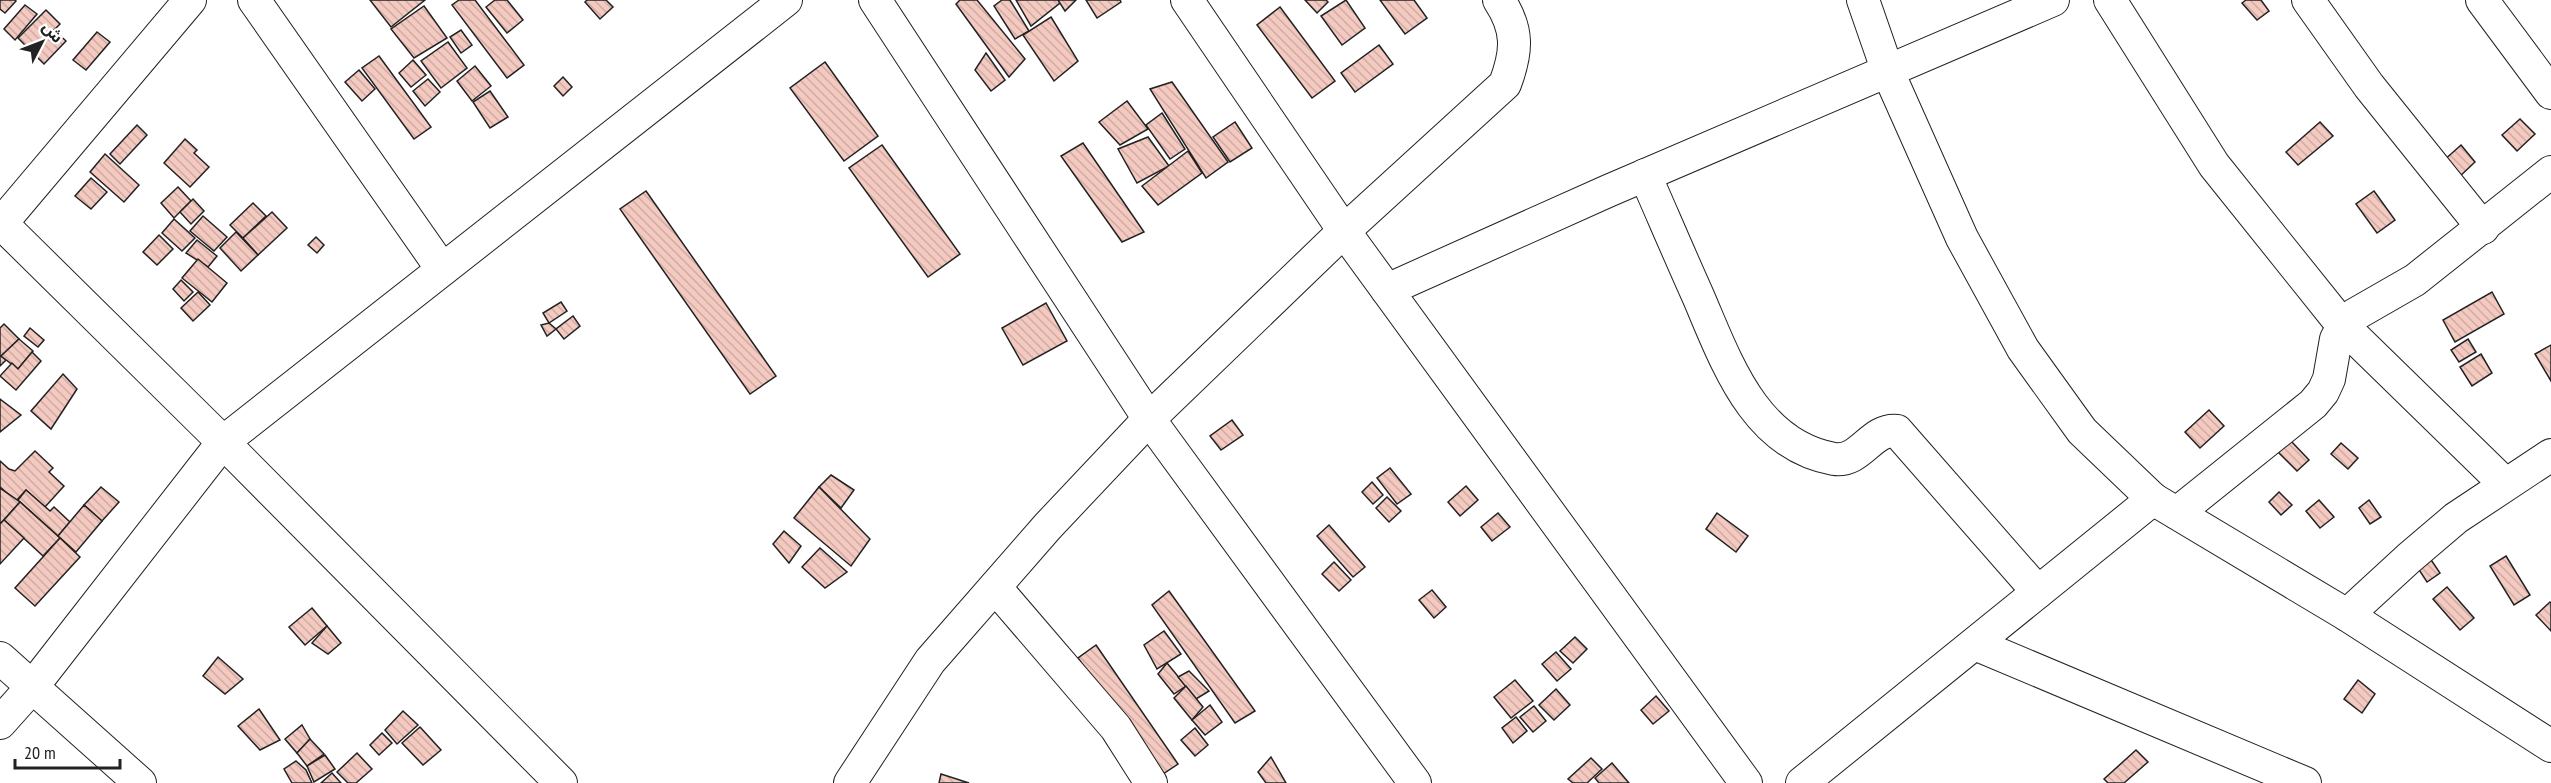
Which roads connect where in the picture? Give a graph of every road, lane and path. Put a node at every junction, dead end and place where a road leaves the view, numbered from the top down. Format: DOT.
graph roads {
  1 [pos="190,0"];
  2 [pos="254,0"];
  3 [pos="786,0"];
  4 [pos="875,0"];
  5 [pos="1187,0"];
  6 [pos="1499,0"];
  7 [pos="1863,0"];
  8 [pos="2053,0"];
  9 [pos="2110,0"];
  10 [pos="2308,0"];
  11 [pos="2482,0"];
  12 [pos="1888,72"];
  13 [pos="2551,93"];
  14 [pos="2551,172"];
  15 [pos="1645,175"];
  16 [pos="1,224"];
  17 [pos="2483,228"];
  18 [pos="1344,231"];
  19 [pos="442,269"];
  20 [pos="1388,290"];
  21 [pos="2343,326"];
  22 [pos="1149,418"];
  23 [pos="223,442"];
  24 [pos="2551,455"];
  25 [pos="2505,484"];
  26 [pos="2165,506"];
  27 [pos="995,587"];
  28 [pos="2038,592"];
  29 [pos="2347,615"];
  30 [pos="1975,644"];
  31 [pos="0,658"];
  32 [pos="33,686"];
  33 [pos="0,723"];
  34 [pos="2551,746"];
  35 [pos="140,783"];
  36 [pos="561,783"];
  37 [pos="850,783"];
  38 [pos="1151,783"];
  39 [pos="1415,783"];
  40 [pos="1746,783"];
  41 [pos="1802,783"];
  42 [pos="2305,783"];
  1 -- 16 [label="street"];
  2 -- 19 [label="street"];
  3 -- 19 [label="street"];
  4 -- 22 [label="street"];
  5 -- 18 [label="street"];
  6 -- 18 [label="street"];
  7 -- 12 [label="street"];
  8 -- 12 [label="street"];
  9 -- 21 [label="street"];
  10 -- 17 [label="street"];
  11 -- 13 [label="street"];
  12 -- 15 [label="street"];
  12 -- 26 [label="street"];
  14 -- 17 [label="street"];
  15 -- 20 [label="street"];
  15 -- 28 [label="street"];
  16 -- 23 [label="street"];
  17 -- 21 [label="street"];
  18 -- 20 [label="street"];
  18 -- 22 [label="street"];
  19 -- 23 [label="street"];
  20 -- 40 [label="street"];
  21 -- 25 [label="street"];
  21 -- 26 [label="street"];
  22 -- 27 [label="street"];
  22 -- 39 [label="street"];
  23 -- 32 [label="street"];
  23 -- 36 [label="street"];
  24 -- 25 [label="street"];
  25 -- 29 [label="street"];
  26 -- 28 [label="street"];
  26 -- 29 [label="street"];
  27 -- 37 [label="street"];
  27 -- 38 [label="street"];
  28 -- 30 [label="street"];
  29 -- 34 [label="street"];
  30 -- 41 [label="street"];
  30 -- 42 [label="street"];
  31 -- 32 [label="street"];
  32 -- 33 [label="street"];
  32 -- 35 [label="street"];
}
